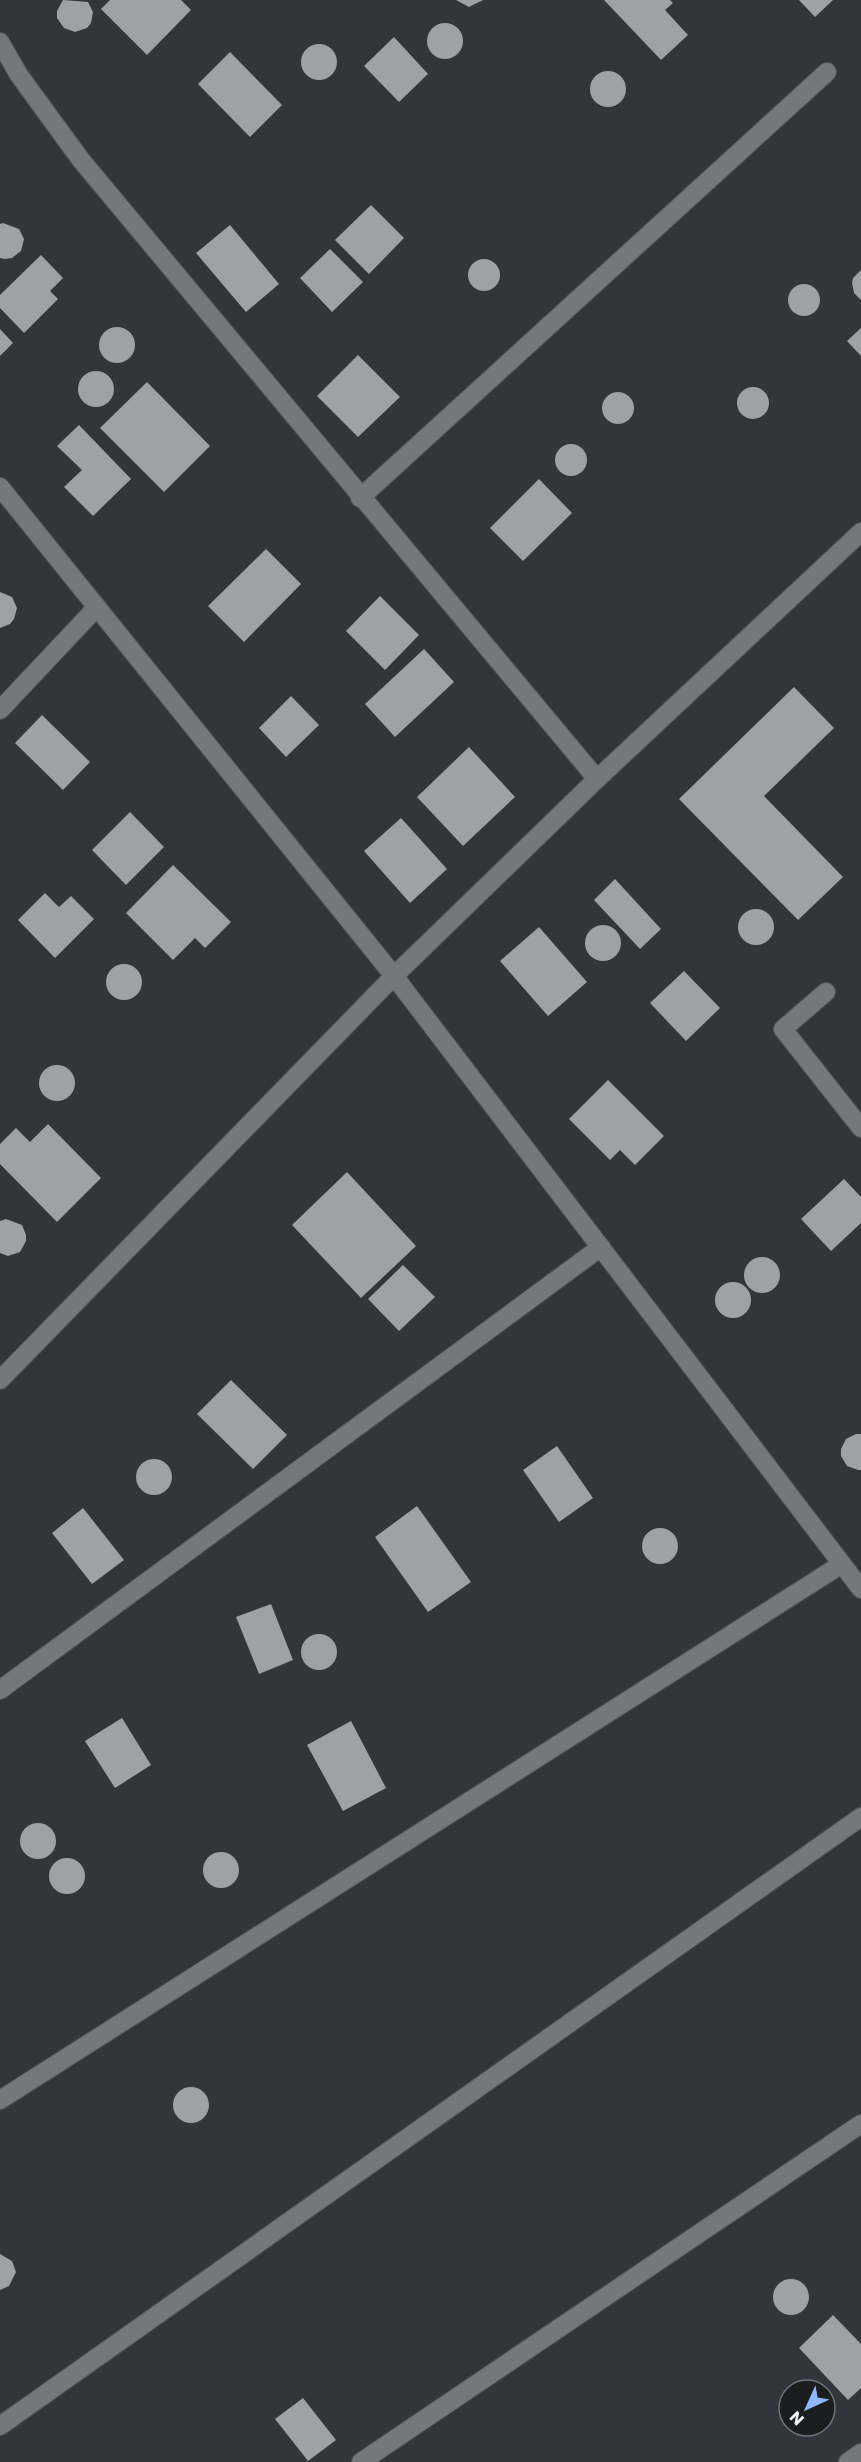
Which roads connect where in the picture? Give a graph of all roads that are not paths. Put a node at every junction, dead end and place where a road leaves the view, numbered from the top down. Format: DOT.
graph roads {
  1 [pos="0,42"];
  2 [pos="827,72"];
  3 [pos="0,487"];
  4 [pos="360,498"];
  5 [pos="861,532"];
  6 [pos="97,607"];
  7 [pos="0,710"];
  8 [pos="597,779"];
  9 [pos="394,976"];
  10 [pos="826,992"];
  11 [pos="861,1128"];
  12 [pos="601,1247"];
  13 [pos="0,1380"];
  14 [pos="842,1564"];
  15 [pos="861,1589"];
  16 [pos="0,1690"];
  17 [pos="861,1817"];
  18 [pos="0,2100"];
  19 [pos="861,2124"];
  20 [pos="0,2426"];
  21 [pos="861,2453"];
  22 [pos="361,2462"];
  23 [pos="848,2462"];
  1 -- 4 [label="street"];
  2 -- 4 [label="street"];
  3 -- 6 [label="street"];
  4 -- 8 [label="street"];
  5 -- 8 [label="street"];
  6 -- 7 [label="street"];
  6 -- 9 [label="street"];
  8 -- 9 [label="street"];
  9 -- 12 [label="street"];
  9 -- 13 [label="street"];
  10 -- 11 [label="street"];
  12 -- 14 [label="street"];
  12 -- 16 [label="street"];
  14 -- 15 [label="street"];
  14 -- 18 [label="street"];
  17 -- 20 [label="street"];
  19 -- 22 [label="street"];
  21 -- 23 [label="street"];
}
